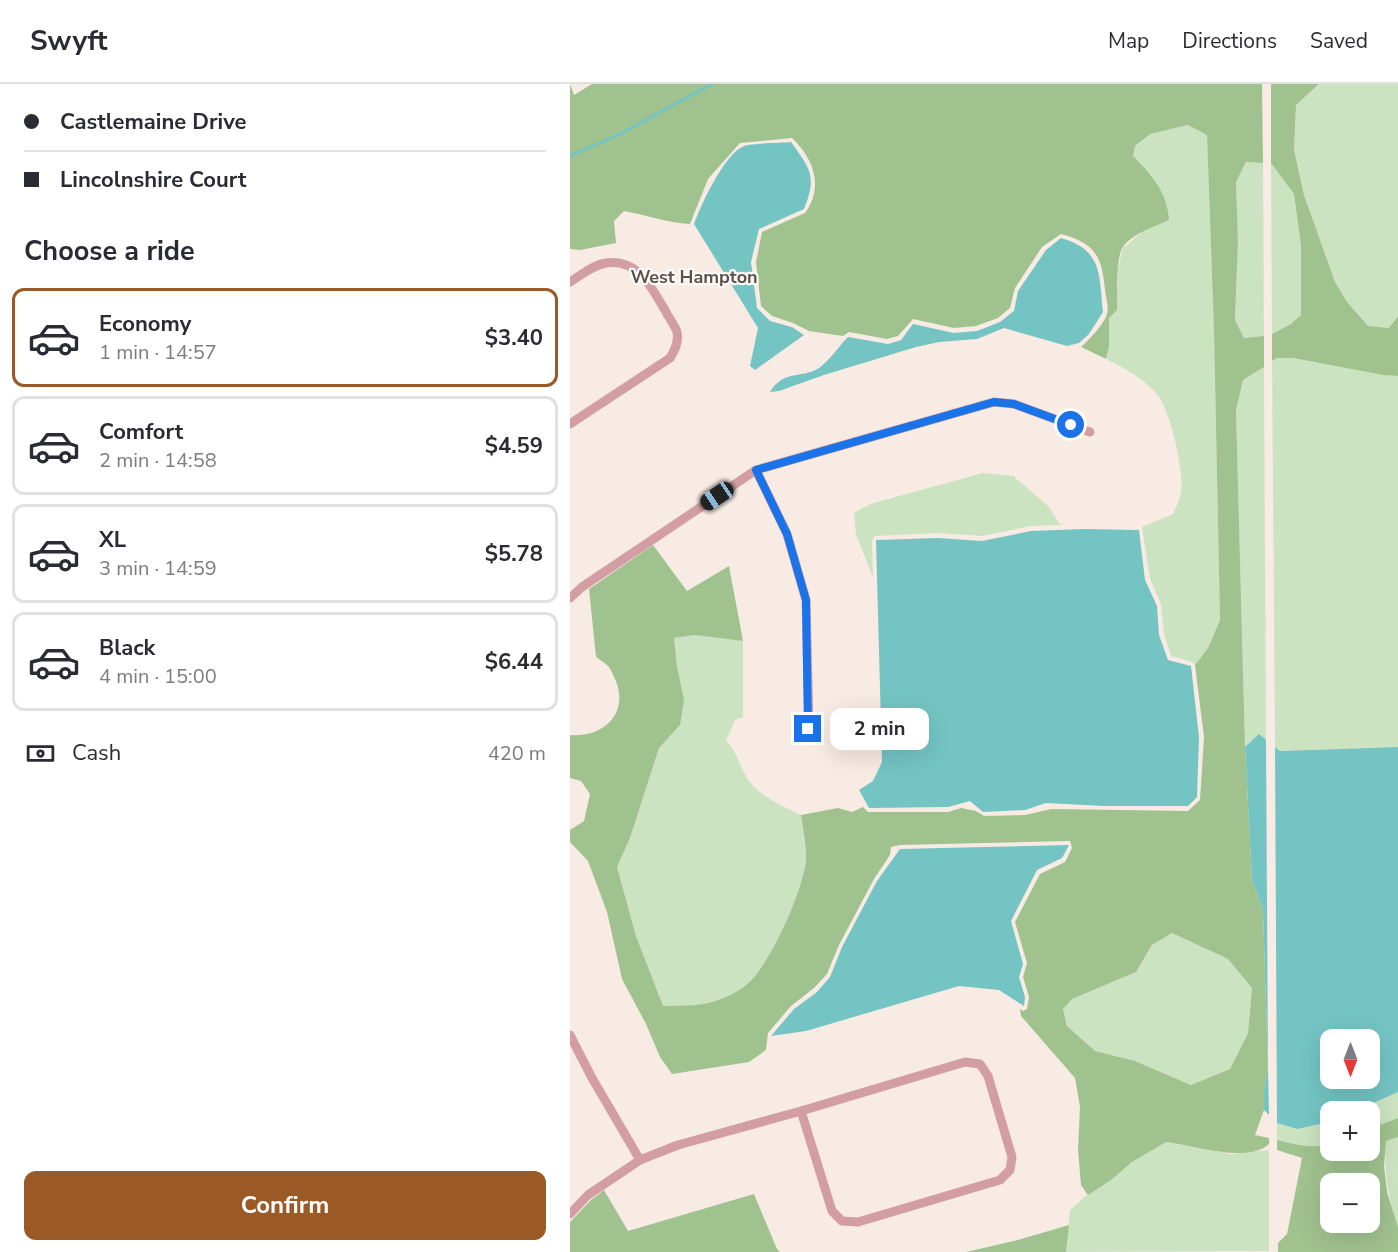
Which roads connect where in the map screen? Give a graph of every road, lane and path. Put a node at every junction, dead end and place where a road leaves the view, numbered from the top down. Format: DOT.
graph roads {
  1 [pos="570,282"];
  2 [pos="570,424"];
  3 [pos="1090,432"];
  4 [pos="756,470"];
  5 [pos="570,598"];
  6 [pos="808,729"];
  7 [pos="570,1035"];
  8 [pos="801,1111"];
  9 [pos="640,1160"];
  10 [pos="570,1214"];
  1 -- 2 [label="street"];
  3 -- 4 [label="street"];
  4 -- 5 [label="street"];
  4 -- 6 [label="street"];
  7 -- 9 [label="street"];
  8 -- 8 [label="street"];
  8 -- 9 [label="street"];
  9 -- 10 [label="street"];
}
